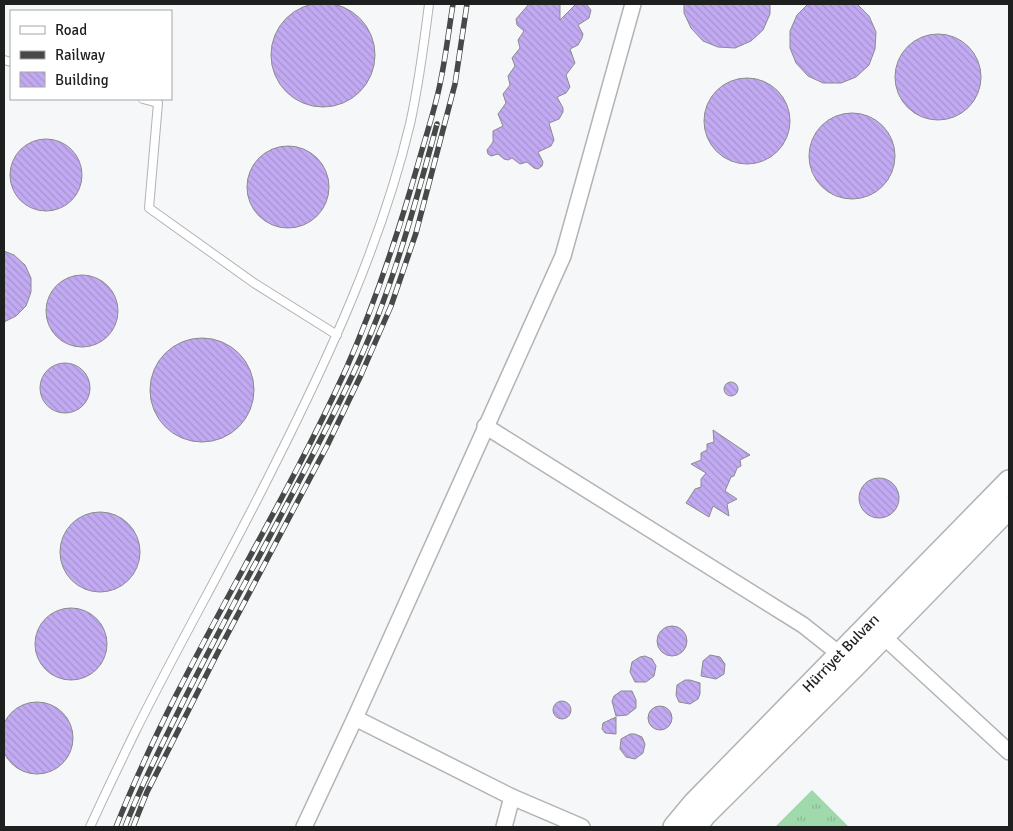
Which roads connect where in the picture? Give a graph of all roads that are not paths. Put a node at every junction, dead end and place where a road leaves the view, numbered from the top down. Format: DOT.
graph roads {
  1 [pos="429,4"];
  2 [pos="633,4"];
  3 [pos="147,100"];
  4 [pos="338,335"];
  5 [pos="485,426"];
  6 [pos="1009,480"];
  7 [pos="1009,508"];
  8 [pos="884,637"];
  9 [pos="847,660"];
  10 [pos="355,718"];
  11 [pos="1009,752"];
  12 [pos="512,797"];
  13 [pos="90,827"];
  14 [pos="304,827"];
  15 [pos="504,827"];
  16 [pos="582,827"];
  17 [pos="674,827"];
  18 [pos="696,827"];
  1 -- 4 [label="lane"];
  2 -- 5 [label="street"];
  3 -- 4 [label="lane"];
  4 -- 13 [label="lane"];
  5 -- 9 [label="street"];
  5 -- 10 [label="street"];
  6 -- 9 [label="main road, Hürriyet Bulvarı"];
  7 -- 8 [label="main road, Hürriyet Bulvarı"];
  8 -- 9 [label="main road, Hürriyet Bulvarı"];
  8 -- 11 [label="street"];
  9 -- 17 [label="main road, Hürriyet Bulvarı"];
  9 -- 18 [label="main road, Hürriyet Bulvarı"];
  10 -- 12 [label="street"];
  10 -- 14 [label="street"];
  12 -- 15 [label="street"];
  12 -- 16 [label="street"];
}
